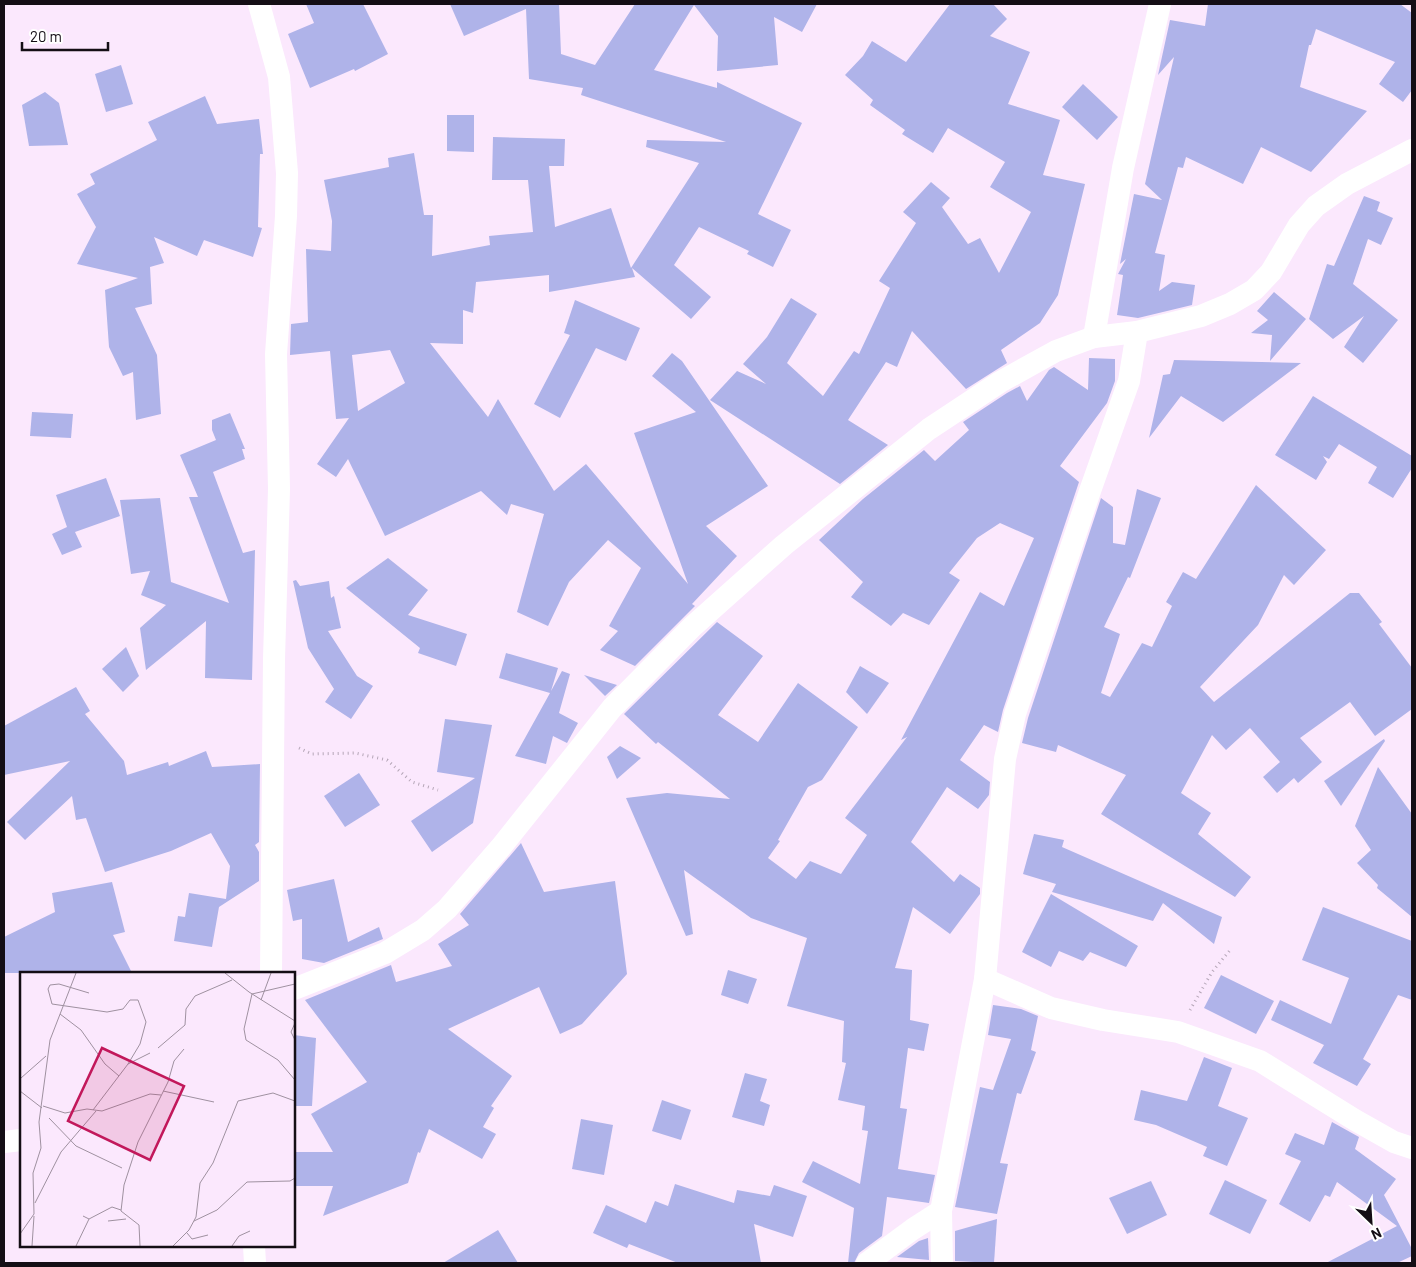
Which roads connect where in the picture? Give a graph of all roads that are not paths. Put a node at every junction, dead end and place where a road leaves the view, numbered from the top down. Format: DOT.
graph roads {
  1 [pos="259,4"];
  2 [pos="1160,4"];
  3 [pos="1412,150"];
  4 [pos="1137,332"];
  5 [pos="1094,337"];
  6 [pos="271,972"];
  7 [pos="985,979"];
  8 [pos="295,989"];
  9 [pos="20,1140"];
  10 [pos="4,1142"];
  11 [pos="1412,1148"];
  12 [pos="941,1211"];
  13 [pos="254,1247"];
  14 [pos="254,1263"];
  15 [pos="867,1263"];
  16 [pos="942,1263"];
  1 -- 6 [label="street"];
  2 -- 5 [label="street"];
  3 -- 4 [label="street"];
  4 -- 5 [label="street"];
  4 -- 7 [label="street"];
  5 -- 8 [label="street"];
  7 -- 11 [label="street"];
  7 -- 12 [label="street"];
  9 -- 10 [label="street"];
  12 -- 15 [label="street"];
  12 -- 16 [label="street"];
  13 -- 14 [label="street"];
}
